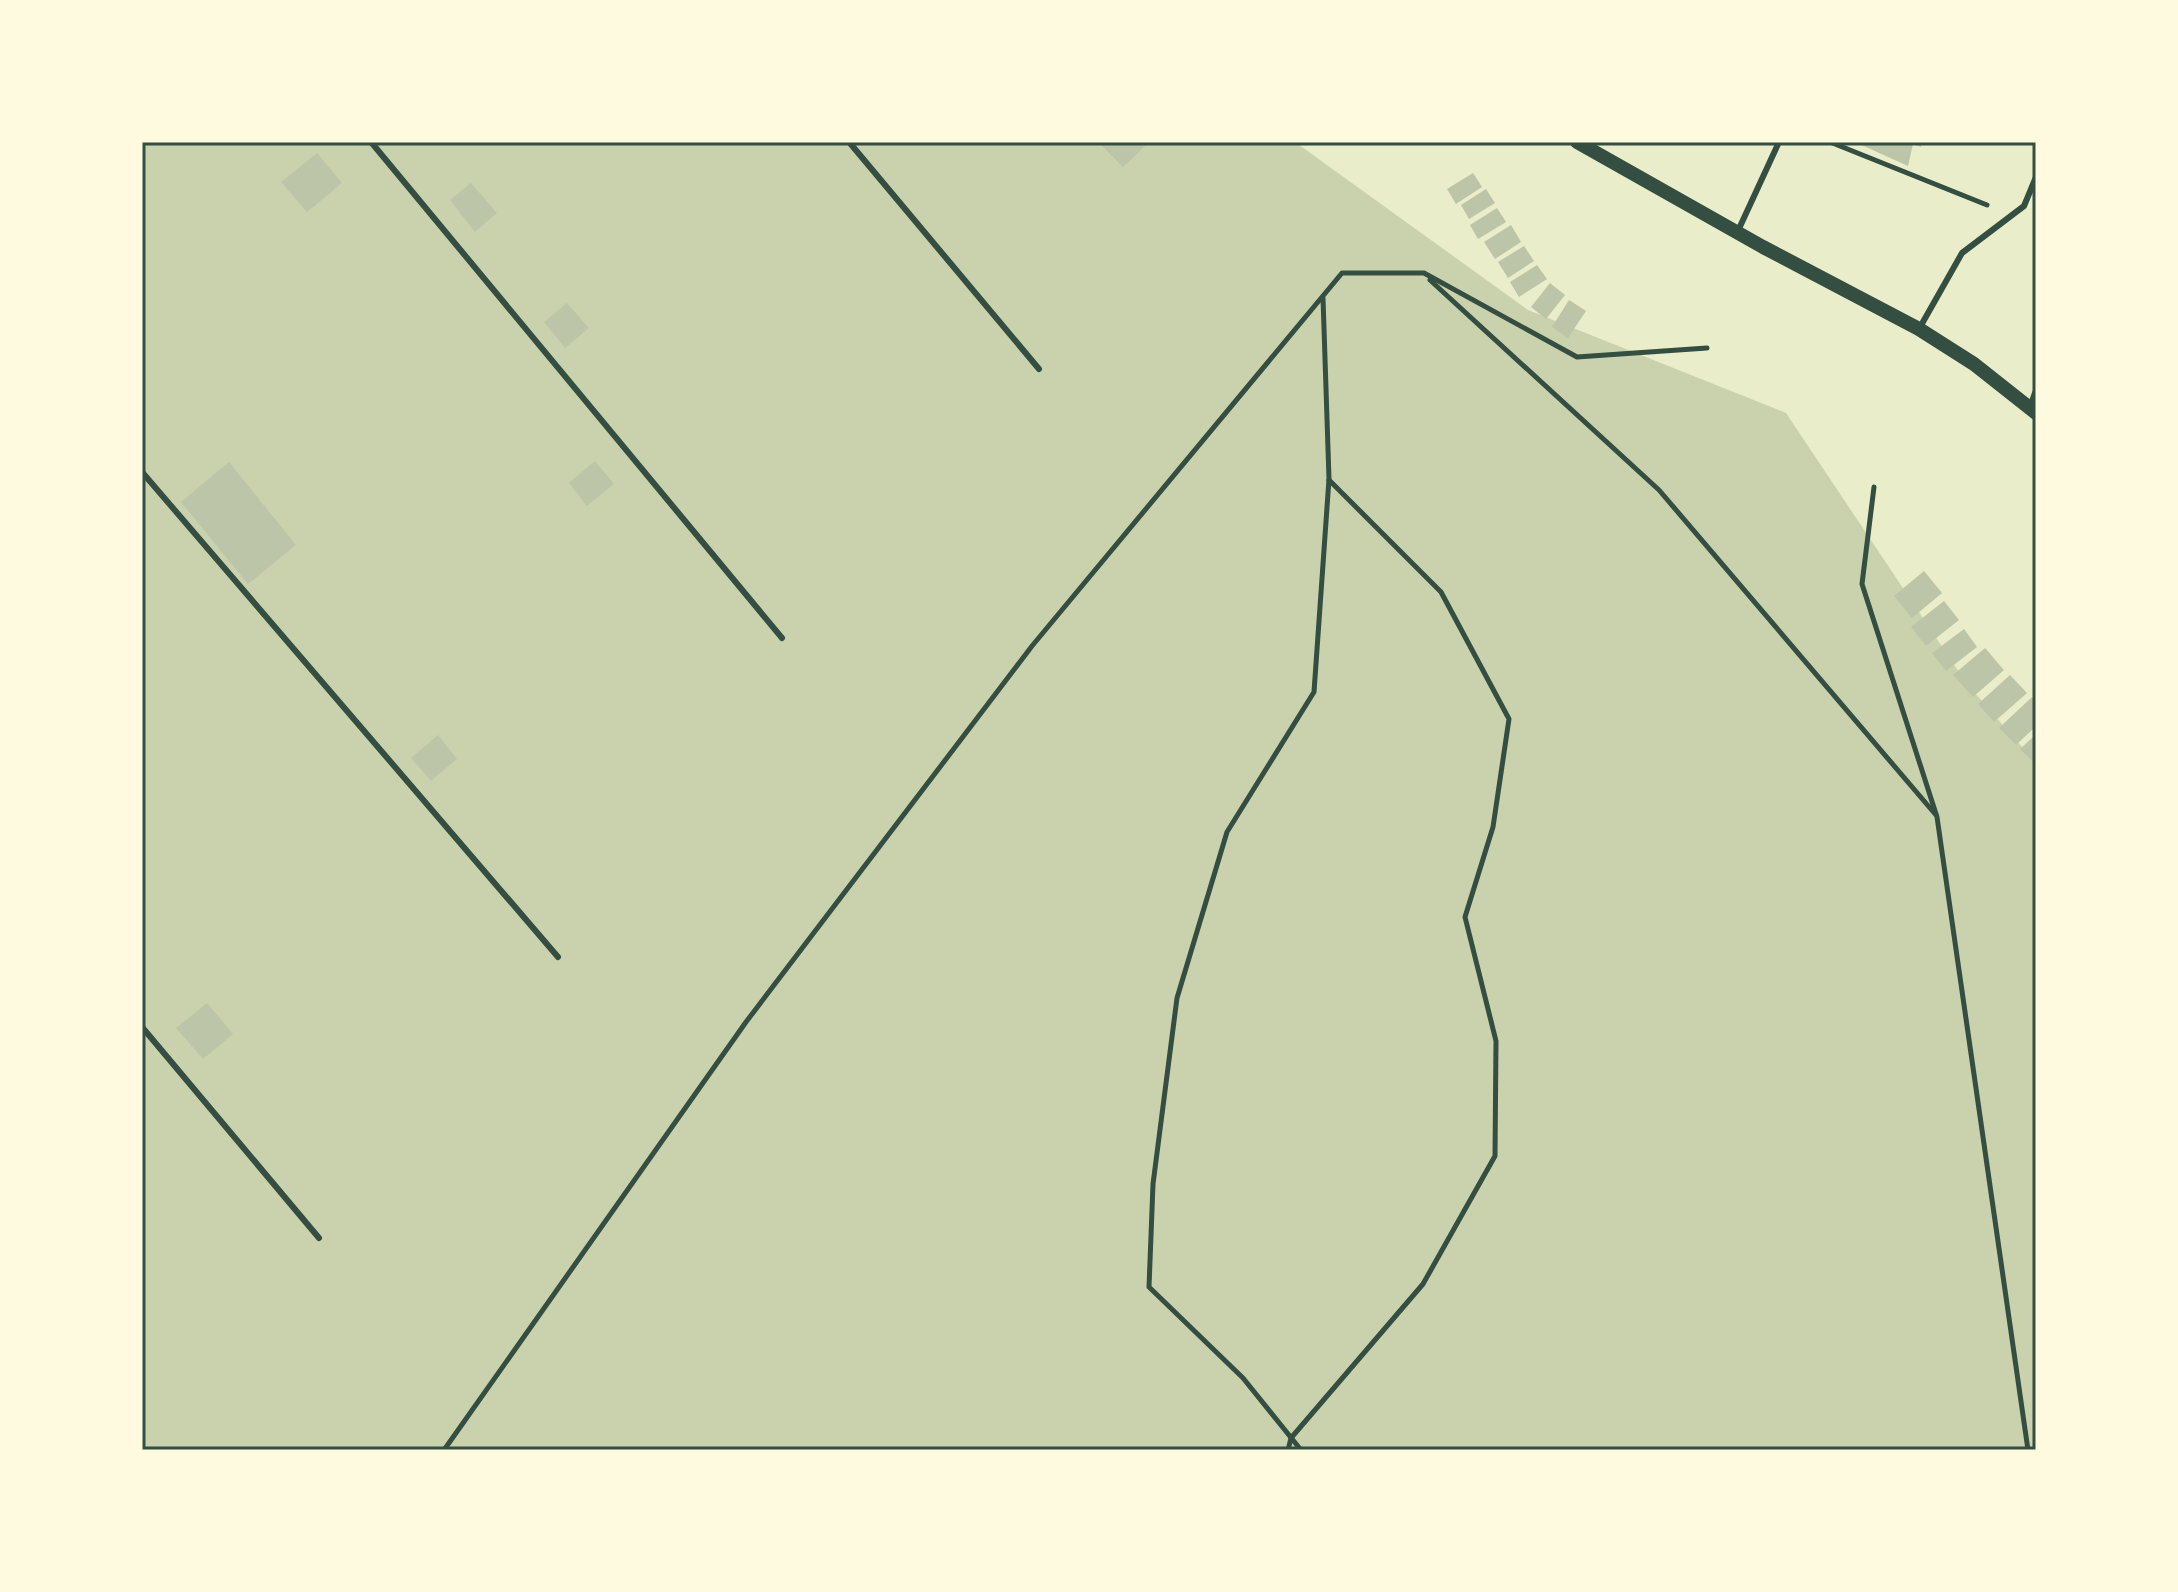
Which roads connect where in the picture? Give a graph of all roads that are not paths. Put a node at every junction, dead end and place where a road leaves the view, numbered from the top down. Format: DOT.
graph roads {
  1 [pos="371,142"];
  2 [pos="849,142"];
  3 [pos="1577,142"];
  4 [pos="1779,142"];
  5 [pos="2036,177"];
  6 [pos="1737,233"];
  7 [pos="1919,329"];
  8 [pos="1039,369"];
  9 [pos="2035,406"];
  10 [pos="142,472"];
  11 [pos="782,638"];
  12 [pos="558,957"];
  13 [pos="142,1027"];
  14 [pos="319,1238"];
  1 -- 11 [label="lane"];
  2 -- 8 [label="lane"];
  3 -- 6 [label="street"];
  4 -- 6 [label="lane"];
  5 -- 7 [label="lane"];
  6 -- 7 [label="street"];
  7 -- 9 [label="street"];
  10 -- 12 [label="lane"];
  13 -- 14 [label="lane"];
}
